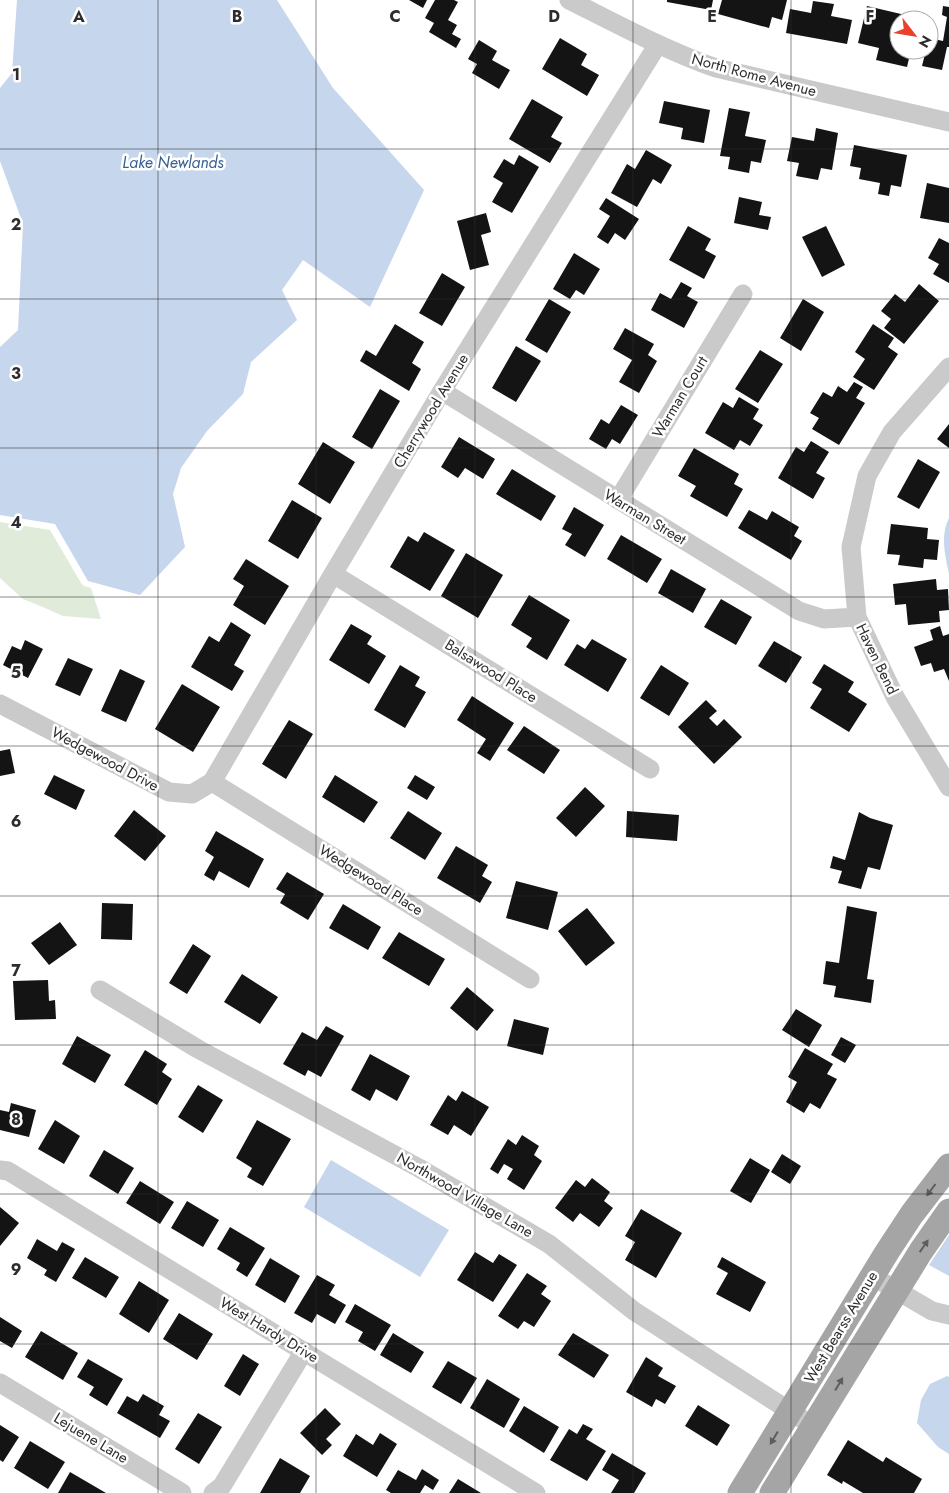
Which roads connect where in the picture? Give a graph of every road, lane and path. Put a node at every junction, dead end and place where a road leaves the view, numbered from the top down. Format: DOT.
graph roads {
  1 [pos="569,0"];
  2 [pos="658,44"];
  3 [pos="949,122"];
  4 [pos="743,294"];
  5 [pos="949,367"];
  6 [pos="442,391"];
  7 [pos="618,500"];
  8 [pos="333,574"];
  9 [pos="857,617"];
  10 [pos="0,704"];
  11 [pos="650,769"];
  12 [pos="212,782"];
  13 [pos="949,787"];
  14 [pos="530,979"];
  15 [pos="100,990"];
  16 [pos="949,1166"];
  17 [pos="0,1170"];
  18 [pos="949,1211"];
  19 [pos="872,1276"];
  20 [pos="896,1291"];
  21 [pos="949,1315"];
  22 [pos="304,1351"];
  23 [pos="0,1383"];
  24 [pos="790,1411"];
  25 [pos="814,1426"];
  26 [pos="182,1493"];
  27 [pos="213,1493"];
  28 [pos="536,1493"];
  29 [pos="740,1493"];
  30 [pos="772,1493"];
  1 -- 2 [label="street, North Rome Avenue"];
  2 -- 3 [label="street, North Rome Avenue"];
  2 -- 6 [label="street, Cherrywood Avenue"];
  4 -- 7 [label="street, Warman Court"];
  5 -- 9 [label="street, Haven Bend"];
  6 -- 7 [label="street, Warman Street"];
  6 -- 8 [label="street, Cherrywood Avenue"];
  7 -- 9 [label="street, Warman Street"];
  8 -- 11 [label="street, Balsawood Place"];
  8 -- 12 [label="street, Cherrywood Avenue"];
  9 -- 13 [label="street, Haven Bend"];
  10 -- 12 [label="street, Wedgewood Drive"];
  12 -- 14 [label="street, Wedgewood Place"];
  15 -- 24 [label="street, Northwood Village Lane"];
  16 -- 19 [label="main road, West Bearss Avenue, one-way"];
  17 -- 22 [label="street, West Hardy Drive"];
  20 -- 18 [label="main road, West Bearss Avenue, one-way"];
  19 -- 20 [label="street"];
  19 -- 24 [label="main road, West Bearss Avenue"];
  20 -- 21 [label="street"];
  25 -- 20 [label="main road, West Bearss Avenue, one-way"];
  22 -- 27 [label="street"];
  22 -- 28 [label="street, West Hardy Drive"];
  23 -- 26 [label="street, Lejuene Lane"];
  24 -- 25 [label="street, Northwood Village Lane"];
  24 -- 29 [label="main road, West Bearss Avenue, one-way"];
  25 -- 30 [label="main road, West Bearss Avenue"];
}
